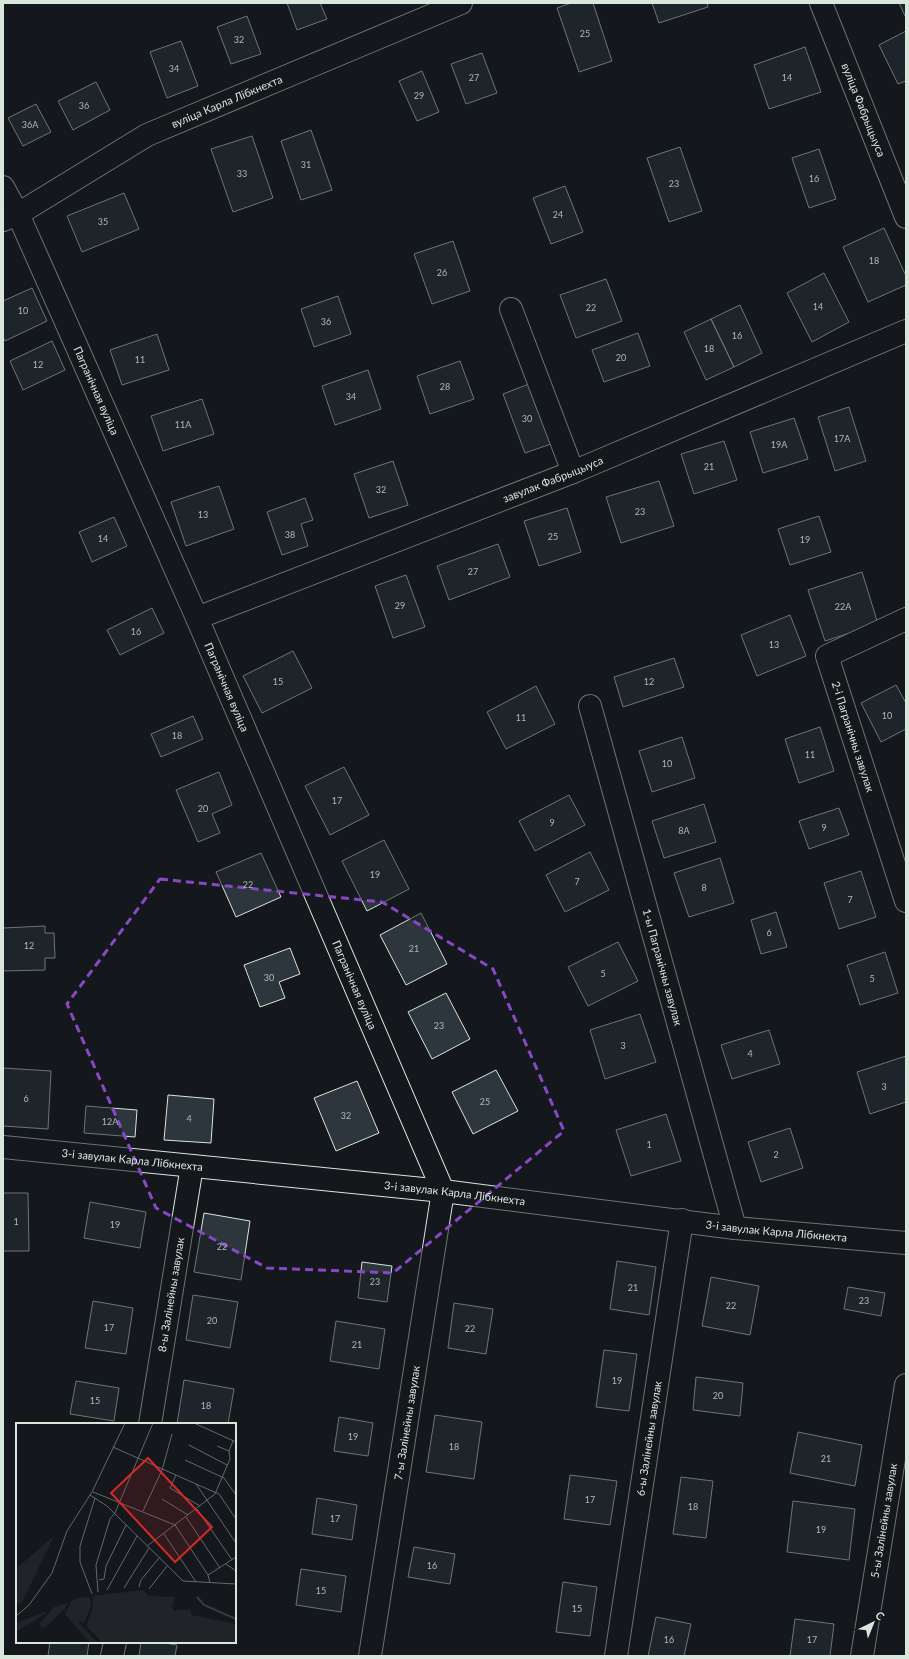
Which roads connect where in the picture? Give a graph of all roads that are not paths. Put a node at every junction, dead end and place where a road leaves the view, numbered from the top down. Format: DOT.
graph roads {
  1 [pos="461,3"];
  2 [pos="821,3"];
  3 [pos="3,187"];
  4 [pos="906,216"];
  5 [pos="10,217"];
  6 [pos="511,309"];
  7 [pos="906,331"];
  8 [pos="573,472"];
  9 [pos="197,618"];
  10 [pos="906,619"];
  11 [pos="590,706"];
  12 [pos="906,901"];
  13 [pos="3,1147"];
  14 [pos="192,1166"];
  15 [pos="444,1191"];
  16 [pos="682,1220"];
  17 [pos="735,1228"];
  18 [pos="906,1243"];
  19 [pos="906,1385"];
  20 [pos="150,1423"];
  21 [pos="115,1643"];
  22 [pos="112,1656"];
  23 [pos="370,1656"];
  24 [pos="616,1656"];
  25 [pos="862,1656"];
  1 -- 5 [label="street, вуліца Карла Лібкнехта"];
  2 -- 4 [label="street, вуліца Фабрыцыуса"];
  3 -- 5 [label="street, Пагранічная вуліца"];
  5 -- 9 [label="street, Пагранічная вуліца"];
  6 -- 8 [label="street"];
  7 -- 8 [label="street, завулак Фабрыцыуса"];
  8 -- 9 [label="street, завулак Фабрыцыуса"];
  9 -- 15 [label="street, Пагранічная вуліца"];
  10 -- 12 [label="street, 2-і Пагранічны завулак"];
  11 -- 17 [label="street, 1-ы Пагранічны завулак"];
  13 -- 14 [label="street, 3-і завулак Карла Лібкнехта"];
  14 -- 15 [label="street, 3-і завулак Карла Лібкнехта"];
  14 -- 20 [label="street, 8-ы Залінейны завулак"];
  15 -- 16 [label="street, 3-і завулак Карла Лібкнехта"];
  15 -- 23 [label="street, 7-ы Залінейны завулак"];
  16 -- 17 [label="street, 3-і завулак Карла Лібкнехта"];
  16 -- 24 [label="street, 6-ы Залінейны завулак"];
  17 -- 18 [label="street, 3-і завулак Карла Лібкнехта"];
  19 -- 25 [label="street, 5-ы Залінейны завулак"];
  21 -- 22 [label="street"];
}
